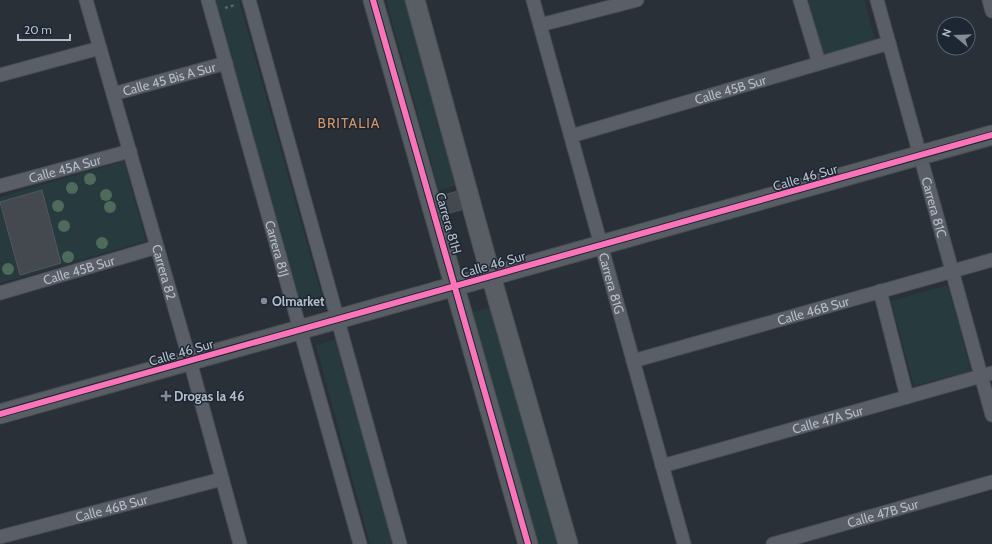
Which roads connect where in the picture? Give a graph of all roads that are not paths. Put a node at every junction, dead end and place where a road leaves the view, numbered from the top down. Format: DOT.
graph roads {
  1 [pos="86,0"];
  2 [pos="250,0"];
  3 [pos="373,0"];
  4 [pos="415,0"];
  5 [pos="533,0"];
  6 [pos="637,0"];
  7 [pos="800,0"];
  8 [pos="877,0"];
  9 [pos="989,0"];
  10 [pos="210,6"];
  11 [pos="992,10"];
  12 [pos="540,26"];
  13 [pos="889,43"];
  14 [pos="100,48"];
  15 [pos="226,63"];
  16 [pos="819,63"];
  17 [pos="0,75"];
  18 [pos="113,94"];
  19 [pos="992,135"];
  20 [pos="571,136"];
  21 [pos="130,151"];
  22 [pos="920,156"];
  23 [pos="0,186"];
  24 [pos="601,245"];
  25 [pos="157,247"];
  26 [pos="992,260"];
  27 [pos="952,271"];
  28 [pos="491,276"];
  29 [pos="456,286"];
  30 [pos="880,291"];
  31 [pos="0,293"];
  32 [pos="338,319"];
  33 [pos="301,330"];
  34 [pos="633,360"];
  35 [pos="190,361"];
  36 [pos="987,374"];
  37 [pos="907,397"];
  38 [pos="0,414"];
  39 [pos="992,415"];
  40 [pos="662,466"];
  41 [pos="222,479"];
  42 [pos="992,482"];
  43 [pos="0,538"];
  44 [pos="240,544"];
  45 [pos="360,544"];
  46 [pos="400,544"];
  47 [pos="528,544"];
  48 [pos="568,544"];
  49 [pos="684,544"];
  50 [pos="773,544"];
  1 -- 14 [label="street, Carrera 82"];
  2 -- 32 [label="street"];
  3 -- 29 [label="street, Carrera 81H"];
  4 -- 28 [label="street, Carrera 81H"];
  5 -- 12 [label="street, Carrera 81G"];
  6 -- 12 [label="street"];
  7 -- 16 [label="street"];
  8 -- 13 [label="street, Carrera 81C"];
  9 -- 11 [label="street"];
  10 -- 15 [label="street, Carrera 81J"];
  12 -- 20 [label="street, Carrera 81G"];
  13 -- 16 [label="street, Calle 45B Sur"];
  13 -- 22 [label="street, Carrera 81C"];
  14 -- 17 [label="street"];
  14 -- 18 [label="street, Carrera 82"];
  15 -- 18 [label="street, Calle 45 Bis A Sur"];
  15 -- 33 [label="street, Carrera 81J"];
  16 -- 20 [label="street, Calle 45B Sur"];
  18 -- 21 [label="street, Carrera 82"];
  19 -- 22 [label="street, Calle 46 Sur"];
  20 -- 24 [label="street, Carrera 81G"];
  21 -- 23 [label="street, Calle 45A Sur"];
  21 -- 25 [label="street, Carrera 82"];
  22 -- 24 [label="street, Calle 46 Sur"];
  22 -- 27 [label="street, Carrera 81C"];
  24 -- 28 [label="street, Calle 46 Sur"];
  24 -- 34 [label="street, Carrera 81G"];
  25 -- 31 [label="street, Calle 45B Sur"];
  25 -- 35 [label="street, Carrera 82"];
  26 -- 27 [label="street, Calle 46B Sur"];
  27 -- 30 [label="street, Calle 46B Sur"];
  27 -- 36 [label="street, Carrera 81C"];
  28 -- 29 [label="street, Calle 46 Sur"];
  28 -- 48 [label="street, Carrera 81H"];
  29 -- 32 [label="street, Calle 46 Sur"];
  29 -- 47 [label="street, Carrera 81H"];
  30 -- 34 [label="street, Calle 46B Sur"];
  30 -- 37 [label="street"];
  32 -- 33 [label="street, Calle 46 Sur"];
  32 -- 46 [label="street"];
  33 -- 35 [label="street, Calle 46 Sur"];
  33 -- 45 [label="street, Carrera 81J"];
  34 -- 40 [label="street, Carrera 81G"];
  35 -- 38 [label="street, Calle 46 Sur"];
  35 -- 41 [label="street, Carrera 82"];
  36 -- 37 [label="street, Calle 47A Sur"];
  36 -- 39 [label="street, Carrera 81C"];
  37 -- 40 [label="street, Calle 47A Sur"];
  40 -- 49 [label="street, Carrera 81G"];
  41 -- 43 [label="street, Calle 46B Sur"];
  41 -- 44 [label="street, Carrera 82"];
  42 -- 50 [label="street, Calle 47B Sur"];
}
